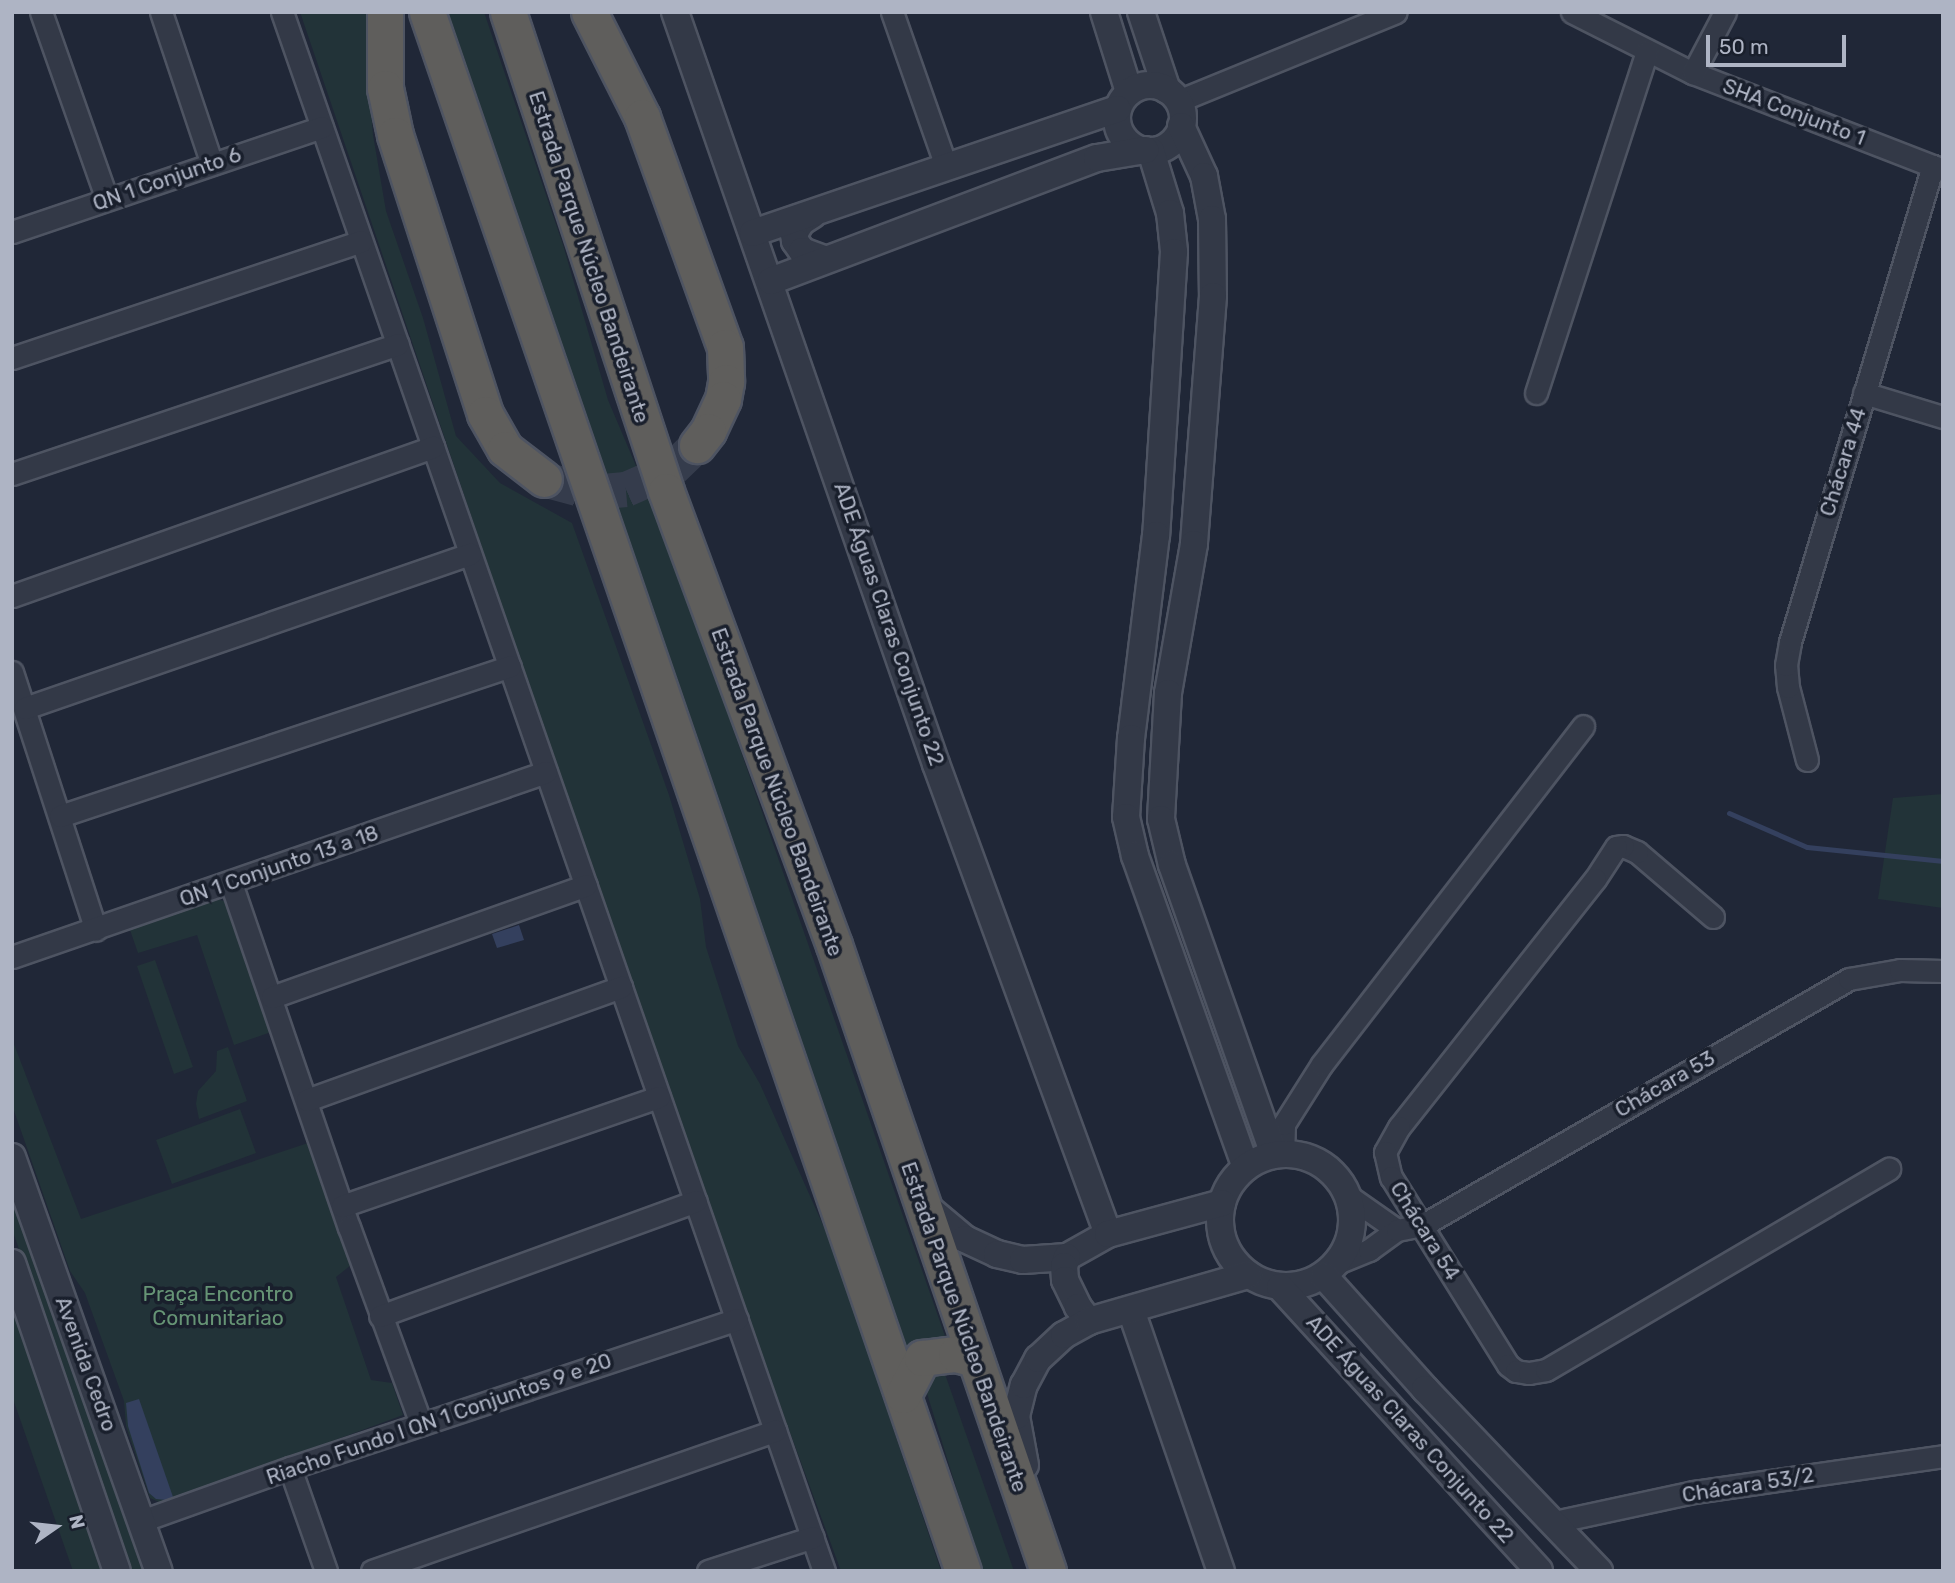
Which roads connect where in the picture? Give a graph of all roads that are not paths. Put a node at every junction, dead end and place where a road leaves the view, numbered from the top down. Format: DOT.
graph roads {
  1 [pos="41,12"];
  2 [pos="161,12"];
  3 [pos="282,12"];
  4 [pos="385,12"];
  5 [pos="427,12"];
  6 [pos="508,12"];
  7 [pos="589,12"];
  8 [pos="675,12"];
  9 [pos="892,12"];
  10 [pos="1104,12"];
  11 [pos="1141,12"];
  12 [pos="1396,12"];
  13 [pos="1572,12"];
  14 [pos="1715,19"];
  15 [pos="1647,52"];
  16 [pos="1693,73"];
  17 [pos="1124,100"];
  18 [pos="1175,106"];
  19 [pos="1088,119"];
  20 [pos="322,127"];
  21 [pos="1148,150"];
  22 [pos="1097,158"];
  23 [pos="212,164"];
  24 [pos="946,166"];
  25 [pos="1938,168"];
  26 [pos="107,200"];
  27 [pos="812,215"];
  28 [pos="12,232"];
  29 [pos="753,233"];
  30 [pos="361,241"];
  31 [pos="824,259"];
  32 [pos="771,281"];
  33 [pos="398,344"];
  34 [pos="12,358"];
  35 [pos="1536,393"];
  36 [pos="1864,393"];
  37 [pos="1943,417"];
  38 [pos="697,445"];
  39 [pos="433,447"];
  40 [pos="12,474"];
  41 [pos="544,480"];
  42 [pos="470,554"];
  43 [pos="12,596"];
  44 [pos="510,666"];
  45 [pos="12,672"];
  46 [pos="25,708"];
  47 [pos="1583,726"];
  48 [pos="1807,760"];
  49 [pos="546,772"];
  50 [pos="60,816"];
  51 [pos="1126,817"];
  52 [pos="1161,819"];
  53 [pos="230,883"];
  54 [pos="586,886"];
  55 [pos="1713,917"];
  56 [pos="96,930"];
  57 [pos="12,957"];
  58 [pos="1943,971"];
  59 [pos="621,987"];
  60 [pos="272,997"];
  61 [pos="659,1097"];
  62 [pos="307,1100"];
  63 [pos="1279,1154"];
  64 [pos="12,1157"];
  65 [pos="1246,1167"];
  66 [pos="1889,1169"];
  67 [pos="1348,1195"];
  68 [pos="696,1201"];
  69 [pos="922,1203"];
  70 [pos="1222,1203"];
  71 [pos="342,1206"];
  72 [pos="1423,1225"];
  73 [pos="1397,1230"];
  74 [pos="1108,1234"];
  75 [pos="1067,1257"];
  76 [pos="12,1263"];
  77 [pos="1331,1269"];
  78 [pos="1248,1275"];
  79 [pos="1280,1287"];
  80 [pos="1131,1310"];
  81 [pos="380,1316"];
  82 [pos="737,1319"];
  83 [pos="1089,1321"];
  84 [pos="975,1359"];
  85 [pos="903,1395"];
  86 [pos="421,1424"];
  87 [pos="775,1431"];
  88 [pos="1943,1456"];
  89 [pos="290,1468"];
  90 [pos="141,1521"];
  91 [pos="1554,1522"];
  92 [pos="813,1537"];
  93 [pos="1045,1562"];
  94 [pos="117,1571"];
  95 [pos="159,1571"];
  96 [pos="326,1571"];
  97 [pos="372,1571"];
  98 [pos="708,1571"];
  99 [pos="824,1571"];
  100 [pos="963,1571"];
  101 [pos="1221,1571"];
  102 [pos="1539,1571"];
  103 [pos="1599,1571"];
  1 -- 26 [label="street"];
  2 -- 23 [label="street"];
  3 -- 20 [label="street"];
  4 -- 41 [label="highway"];
  5 -- 85 [label="highway"];
  6 -- 69 [label="highway, Estrada Parque Núcleo Bandeirante"];
  7 -- 38 [label="highway"];
  8 -- 29 [label="street, ADE Águas Claras Conjunto 22"];
  9 -- 24 [label="street"];
  10 -- 17 [label="street"];
  11 -- 18 [label="street"];
  12 -- 18 [label="street"];
  13 -- 15 [label="street, SHA Conjunto 1"];
  14 -- 16 [label="street"];
  15 -- 16 [label="street, SHA Conjunto 1"];
  15 -- 35 [label="street"];
  16 -- 25 [label="street, SHA Conjunto 1"];
  17 -- 18 [label="street"];
  17 -- 19 [label="street"];
  17 -- 21 [label="street"];
  18 -- 21 [label="street"];
  18 -- 52 [label="street"];
  19 -- 22 [label="street"];
  19 -- 24 [label="street"];
  20 -- 23 [label="street, QN 1 Conjunto 6"];
  20 -- 30 [label="street"];
  21 -- 22 [label="street"];
  21 -- 51 [label="street"];
  22 -- 31 [label="street"];
  23 -- 26 [label="street, QN 1 Conjunto 6"];
  24 -- 27 [label="street"];
  25 -- 36 [label="street, Chácara 44"];
  26 -- 28 [label="street, QN 1 Conjunto 6"];
  27 -- 29 [label="street"];
  27 -- 31 [label="street"];
  29 -- 32 [label="street, ADE Águas Claras Conjunto 22"];
  30 -- 33 [label="street"];
  30 -- 34 [label="street"];
  31 -- 32 [label="street"];
  32 -- 74 [label="street, ADE Águas Claras Conjunto 22"];
  33 -- 39 [label="street"];
  33 -- 40 [label="street"];
  36 -- 37 [label="street"];
  36 -- 48 [label="street, Chácara 44"];
  39 -- 42 [label="street"];
  39 -- 43 [label="street"];
  42 -- 44 [label="street"];
  42 -- 46 [label="street"];
  44 -- 49 [label="street"];
  44 -- 50 [label="street"];
  45 -- 46 [label="street"];
  46 -- 50 [label="street"];
  47 -- 63 [label="street"];
  49 -- 53 [label="street, QN 1 Conjunto 13 a 18"];
  49 -- 54 [label="street"];
  50 -- 56 [label="street"];
  51 -- 52 [label="street"];
  51 -- 65 [label="street"];
  52 -- 63 [label="street"];
  53 -- 56 [label="street, QN 1 Conjunto 13 a 18"];
  53 -- 60 [label="street"];
  54 -- 59 [label="street"];
  54 -- 60 [label="street"];
  55 -- 72 [label="street, Chácara 54"];
  56 -- 57 [label="street, QN 1 Conjunto 13 a 18"];
  58 -- 72 [label="street, Chácara 53"];
  59 -- 61 [label="street"];
  59 -- 62 [label="street"];
  60 -- 62 [label="street"];
  61 -- 68 [label="street"];
  61 -- 71 [label="street"];
  62 -- 71 [label="street"];
  63 -- 65 [label="street"];
  63 -- 67 [label="street"];
  64 -- 90 [label="street, Avenida Cedro"];
  65 -- 70 [label="street"];
  66 -- 72 [label="street, Chácara 54"];
  67 -- 73 [label="street"];
  67 -- 77 [label="street"];
  68 -- 81 [label="street"];
  68 -- 82 [label="street"];
  69 -- 75 [label="street"];
  69 -- 84 [label="highway, Estrada Parque Núcleo Bandeirante"];
  70 -- 74 [label="street"];
  70 -- 78 [label="street"];
  71 -- 81 [label="street"];
  72 -- 73 [label="street, Chácara 53"];
  73 -- 77 [label="street, Chácara 53"];
  74 -- 75 [label="street"];
  75 -- 83 [label="street"];
  76 -- 94 [label="street, Avenida Cedro"];
  77 -- 79 [label="street"];
  77 -- 91 [label="street"];
  78 -- 79 [label="street"];
  78 -- 80 [label="street"];
  79 -- 102 [label="street, ADE Águas Claras Conjunto 22"];
  80 -- 83 [label="street"];
  80 -- 101 [label="street"];
  81 -- 86 [label="street"];
  82 -- 86 [label="street, Riacho Fundo I QN 1 Conjuntos 9 e 20"];
  82 -- 87 [label="street"];
  83 -- 93 [label="street"];
  84 -- 85 [label="highway"];
  84 -- 93 [label="highway, Estrada Parque Núcleo Bandeirante"];
  85 -- 100 [label="highway"];
  86 -- 89 [label="street, Riacho Fundo I QN 1 Conjuntos 9 e 20"];
  87 -- 92 [label="street"];
  87 -- 97 [label="street"];
  88 -- 91 [label="street, Chácara 53/2"];
  89 -- 90 [label="street, Riacho Fundo I QN 1 Conjuntos 9 e 20"];
  89 -- 96 [label="street"];
  90 -- 95 [label="street, Avenida Cedro"];
  91 -- 103 [label="street"];
  92 -- 98 [label="street"];
  92 -- 99 [label="street"];
}
